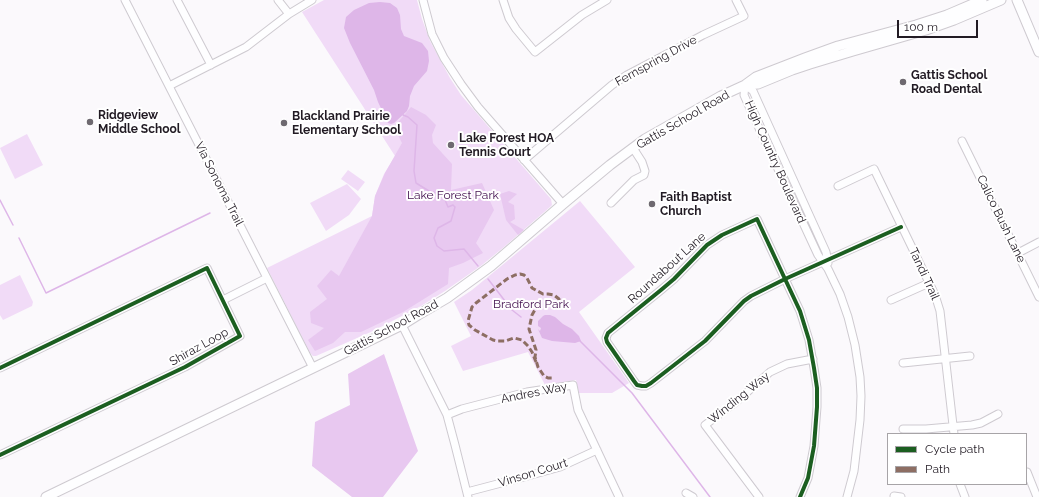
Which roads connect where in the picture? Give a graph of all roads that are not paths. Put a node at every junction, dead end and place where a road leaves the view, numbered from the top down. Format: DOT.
graph roads {
  1 [pos="125,0"];
  2 [pos="177,0"];
  3 [pos="278,0"];
  4 [pos="312,0"];
  5 [pos="423,0"];
  6 [pos="503,0"];
  7 [pos="607,0"];
  8 [pos="736,0"];
  9 [pos="982,0"];
  10 [pos="1001,0"];
  11 [pos="1017,0"];
  12 [pos="289,14"];
  13 [pos="1039,52"];
  14 [pos="211,65"];
  15 [pos="746,85"];
  16 [pos="169,86"];
  17 [pos="962,141"];
  18 [pos="633,148"];
  19 [pos="784,159"];
  20 [pos="524,160"];
  21 [pos="775,162"];
  22 [pos="838,186"];
  23 [pos="800,196"];
  24 [pos="792,199"];
  25 [pos="611,203"];
  26 [pos="562,204"];
  27 [pos="901,227"];
  28 [pos="1039,242"];
  29 [pos="1018,253"];
  30 [pos="825,261"];
  31 [pos="267,278"];
  32 [pos="785,279"];
  33 [pos="929,283"];
  34 [pos="1039,296"];
  35 [pos="223,300"];
  36 [pos="891,300"];
  37 [pos="402,325"];
  38 [pos="970,356"];
  39 [pos="945,358"];
  40 [pos="813,359"];
  41 [pos="903,363"];
  42 [pos="0,368"];
  43 [pos="313,368"];
  44 [pos="998,414"];
  45 [pos="447,416"];
  46 [pos="904,430"];
  47 [pos="953,430"];
  48 [pos="597,450"];
  49 [pos="0,455"];
  50 [pos="1027,472"];
  51 [pos="960,485"];
  52 [pos="686,493"];
  53 [pos="467,494"];
  54 [pos="46,497"];
  55 [pos="619,497"];
  56 [pos="693,497"];
  57 [pos="759,497"];
  58 [pos="800,497"];
  59 [pos="847,497"];
  60 [pos="964,497"];
  61 [pos="1037,497"];
  1 -- 16 [label="street, Via Sonoma Trail"];
  2 -- 14 [label="street"];
  3 -- 12 [label="street"];
  4 -- 12 [label="street"];
  5 -- 20 [label="street"];
  6 -- 7 [label="street"];
  8 -- 20 [label="street, Fernspring Drive"];
  9 -- 15 [label="main road, Gattis School Road"];
  10 -- 15 [label="main road, Gattis School Road"];
  11 -- 13 [label="main road"];
  12 -- 14 [label="street"];
  14 -- 16 [label="street"];
  15 -- 18 [label="main road, Gattis School Road"];
  15 -- 19 [label="street, High Country Boulevard"];
  15 -- 21 [label="street, High Country Boulevard"];
  16 -- 31 [label="street, Via Sonoma Trail"];
  17 -- 29 [label="street, Calico Bush Lane"];
  18 -- 25 [label="street"];
  18 -- 26 [label="main road, Gattis School Road"];
  19 -- 21 [label="street"];
  19 -- 23 [label="street, High Country Boulevard"];
  20 -- 26 [label="street"];
  21 -- 24 [label="street, High Country Boulevard"];
  22 -- 27 [label="street, Tandi Trail"];
  23 -- 24 [label="street"];
  23 -- 30 [label="street, High Country Boulevard"];
  24 -- 30 [label="street, High Country Boulevard"];
  26 -- 37 [label="main road, Gattis School Road"];
  27 -- 30 [label="street, Roundabout Lane"];
  27 -- 33 [label="street, Tandi Trail"];
  28 -- 29 [label="street"];
  29 -- 34 [label="street, Calico Bush Lane"];
  30 -- 32 [label="street, Roundabout Lane"];
  30 -- 59 [label="street, High Country Boulevard"];
  31 -- 35 [label="street"];
  31 -- 43 [label="street, Via Sonoma Trail"];
  32 -- 32 [label="street, Roundabout Lane"];
  32 -- 40 [label="street"];
  33 -- 36 [label="street"];
  33 -- 39 [label="street, Tandi Trail"];
  35 -- 42 [label="street, Shiraz Loop"];
  35 -- 49 [label="street, Shiraz Loop"];
  37 -- 43 [label="main road, Gattis School Road"];
  37 -- 45 [label="street"];
  38 -- 39 [label="street"];
  39 -- 41 [label="street"];
  39 -- 47 [label="street, Tandi Trail"];
  40 -- 57 [label="street, Winding Way"];
  40 -- 58 [label="street"];
  43 -- 54 [label="main road, Gattis School Road"];
  44 -- 47 [label="street"];
  45 -- 48 [label="street, Andres Way"];
  45 -- 53 [label="street"];
  46 -- 47 [label="street"];
  48 -- 53 [label="street, Vinson Court"];
  48 -- 55 [label="street, Andres Way"];
  50 -- 61 [label="street"];
  51 -- 60 [label="street"];
  52 -- 56 [label="street"];
}
